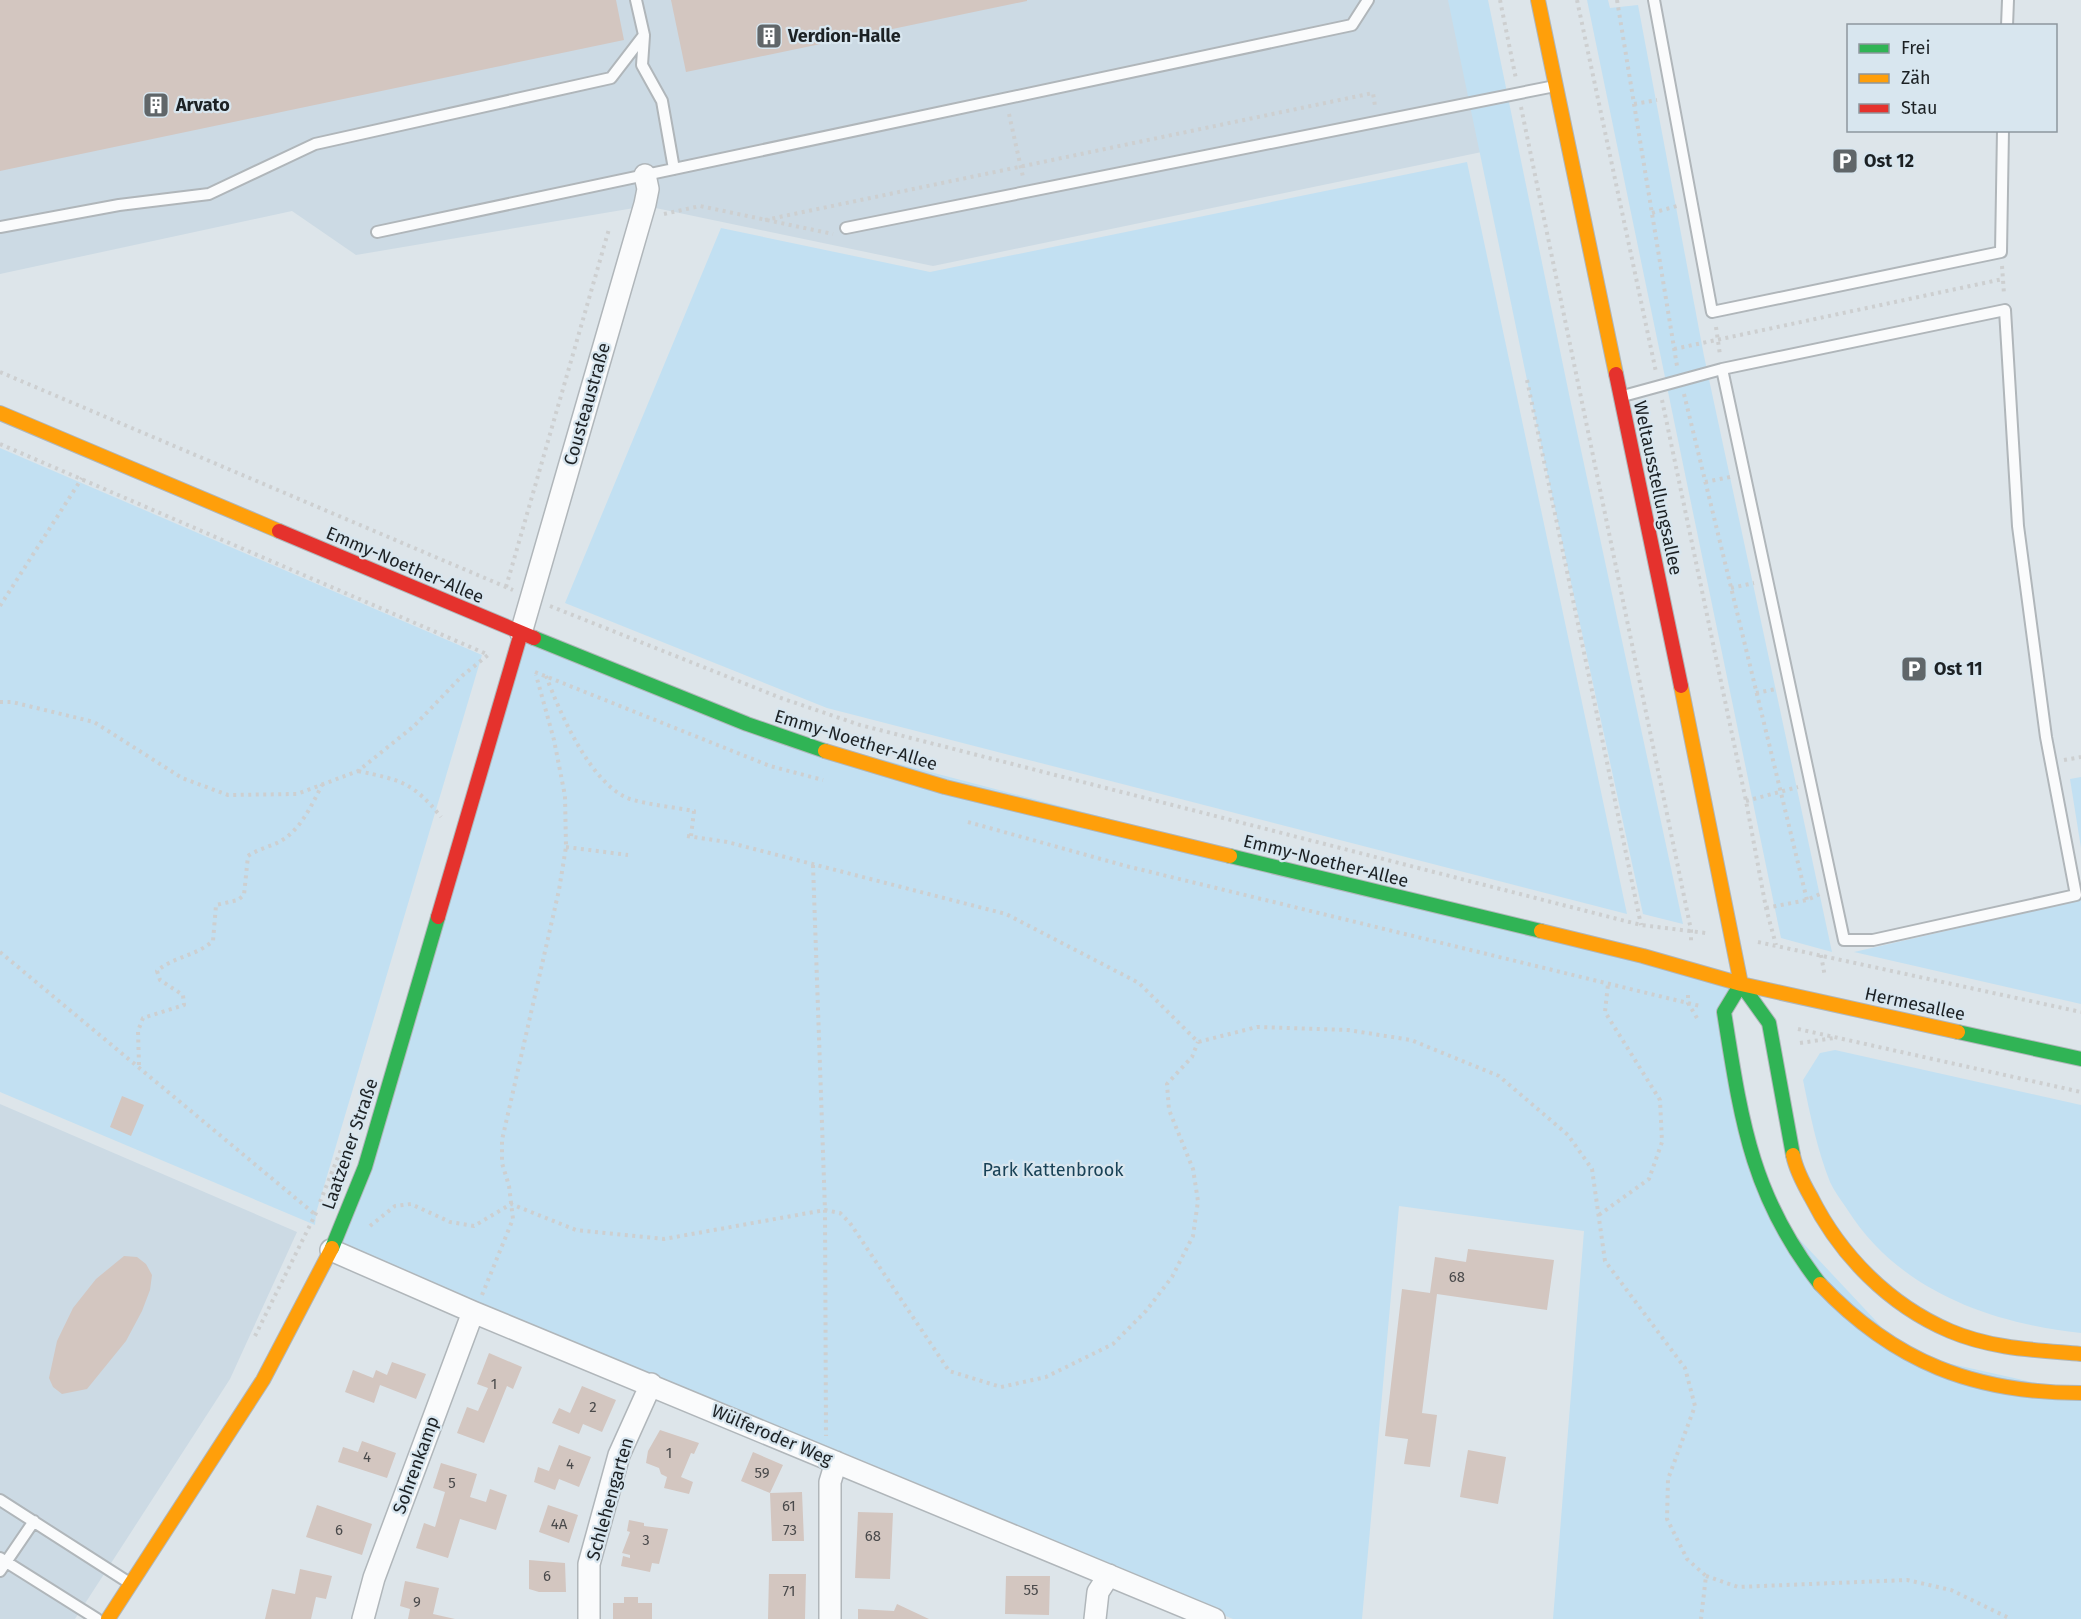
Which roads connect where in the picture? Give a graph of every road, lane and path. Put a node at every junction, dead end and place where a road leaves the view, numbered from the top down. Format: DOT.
graph roads {
  1 [pos="636,0"];
  2 [pos="1368,0"];
  3 [pos="1500,0"];
  4 [pos="1577,0"];
  5 [pos="1617,0"];
  6 [pos="1653,0"];
  7 [pos="2008,0"];
  8 [pos="1542,2"];
  9 [pos="2007,24"];
  10 [pos="644,35"];
  11 [pos="1556,86"];
  12 [pos="1519,93"];
  13 [pos="1673,96"];
  14 [pos="1006,98"];
  15 [pos="1634,104"];
  16 [pos="1378,122"];
  17 [pos="2003,132"];
  18 [pos="1021,167"];
  19 [pos="674,169"];
  20 [pos="645,174"];
  21 [pos="1026,192"];
  22 [pos="1692,202"];
  23 [pos="1652,213"];
  24 [pos="640,219"];
  25 [pos="765,220"];
  26 [pos="0,227"];
  27 [pos="846,228"];
  28 [pos="609,229"];
  29 [pos="377,232"];
  30 [pos="2001,252"];
  31 [pos="2003,279"];
  32 [pos="2006,310"];
  33 [pos="1713,312"];
  34 [pos="1718,340"];
  35 [pos="1674,350"];
  36 [pos="1722,369"];
  37 [pos="0,372"];
  38 [pos="1527,380"];
  39 [pos="1680,381"];
  40 [pos="1659,386"];
  41 [pos="1620,397"];
  42 [pos="0,413"];
  43 [pos="0,444"];
  44 [pos="101,455"];
  45 [pos="1744,474"];
  46 [pos="82,479"];
  47 [pos="1705,482"];
  48 [pos="0,606"];
  49 [pos="563,612"];
  50 [pos="521,633"];
  51 [pos="488,655"];
  52 [pos="485,666"];
  53 [pos="535,672"];
  54 [pos="546,676"];
  55 [pos="0,702"];
  56 [pos="358,771"];
  57 [pos="1811,783"];
  58 [pos="322,785"];
  59 [pos="1779,793"];
  60 [pos="1746,801"];
  61 [pos="444,807"];
  62 [pos="441,818"];
  63 [pos="438,829"];
  64 [pos="566,847"];
  65 [pos="628,855"];
  66 [pos="813,865"];
  67 [pos="1833,888"];
  68 [pos="1807,900"];
  69 [pos="1766,908"];
  70 [pos="1641,925"];
  71 [pos="0,952"];
  72 [pos="1608,984"];
  73 [pos="1741,984"];
  74 [pos="2081,1012"];
  75 [pos="1838,1037"];
  76 [pos="1198,1042"];
  77 [pos="2081,1059"];
  78 [pos="139,1066"];
  79 [pos="2081,1092"];
  80 [pos="343,1144"];
  81 [pos="511,1204"];
  82 [pos="825,1210"];
  83 [pos="316,1213"];
  84 [pos="1599,1215"];
  85 [pos="360,1232"];
  86 [pos="331,1250"];
  87 [pos="487,1285"];
  88 [pos="473,1312"];
  89 [pos="252,1347"];
  90 [pos="2081,1354"];
  91 [pos="651,1384"];
  92 [pos="2081,1393"];
  93 [pos="831,1460"];
  94 [pos="0,1500"];
  95 [pos="34,1521"];
  96 [pos="2,1564"];
  97 [pos="1109,1575"];
  98 [pos="1706,1576"];
  99 [pos="131,1584"];
  100 [pos="97,1619"];
  101 [pos="108,1619"];
  102 [pos="363,1619"];
  103 [pos="589,1619"];
  104 [pos="830,1619"];
  105 [pos="1095,1619"];
  106 [pos="1214,1619"];
  107 [pos="1701,1619"];
  108 [pos="2011,1619"];
  1 -- 10 [label="lane"];
  2 -- 14 [label="lane"];
  3 -- 12 [label="path"];
  4 -- 40 [label="path"];
  5 -- 15 [label="path"];
  6 -- 13 [label="lane"];
  7 -- 9 [label="lane"];
  8 -- 11 [label="main road, Weltausstellungsallee"];
  10 -- 19 [label="lane"];
  10 -- 26 [label="lane"];
  11 -- 12 [label="lane"];
  11 -- 41 [label="main road, Weltausstellungsallee"];
  12 -- 16 [label="lane"];
  12 -- 70 [label="path"];
  13 -- 15 [label="path"];
  13 -- 22 [label="lane"];
  14 -- 18 [label="path"];
  14 -- 19 [label="lane"];
  15 -- 23 [label="path"];
  16 -- 18 [label="path"];
  16 -- 21 [label="lane"];
  17 -- 30 [label="lane"];
  18 -- 21 [label="path"];
  18 -- 25 [label="path"];
  19 -- 20 [label="lane"];
  20 -- 24 [label="street, Cousteaustraße"];
  20 -- 29 [label="lane"];
  21 -- 27 [label="lane"];
  22 -- 23 [label="path"];
  22 -- 33 [label="lane"];
  23 -- 35 [label="path"];
  24 -- 25 [label="path"];
  24 -- 50 [label="street, Cousteaustraße"];
  25 -- 27 [label="path"];
  28 -- 37 [label="path"];
  30 -- 31 [label="path"];
  30 -- 33 [label="lane"];
  31 -- 32 [label="path"];
  31 -- 34 [label="path"];
  32 -- 36 [label="lane"];
  32 -- 67 [label="lane"];
  33 -- 34 [label="path"];
  34 -- 35 [label="path"];
  34 -- 36 [label="path"];
  35 -- 39 [label="path"];
  36 -- 39 [label="lane"];
  36 -- 45 [label="lane"];
  38 -- 70 [label="path"];
  39 -- 40 [label="lane"];
  39 -- 47 [label="path"];
  40 -- 41 [label="lane"];
  40 -- 60 [label="path"];
  41 -- 73 [label="main road, Weltausstellungsallee"];
  42 -- 44 [label="main road, Emmy-Noether-Allee"];
  43 -- 46 [label="path"];
  44 -- 46 [label="path"];
  44 -- 50 [label="main road, Emmy-Noether-Allee"];
  45 -- 47 [label="path"];
  45 -- 57 [label="lane"];
  46 -- 48 [label="path"];
  46 -- 51 [label="path"];
  47 -- 59 [label="path"];
  49 -- 70 [label="path"];
  50 -- 73 [label="main road, Emmy-Noether-Allee"];
  50 -- 86 [label="main road, Laatzener Straße"];
  51 -- 52 [label="path"];
  51 -- 56 [label="path"];
  53 -- 64 [label="path"];
  54 -- 66 [label="path"];
  55 -- 58 [label="path"];
  56 -- 58 [label="path"];
  56 -- 62 [label="path"];
  57 -- 59 [label="path"];
  57 -- 67 [label="lane"];
  58 -- 78 [label="path"];
  59 -- 60 [label="path"];
  59 -- 68 [label="path"];
  60 -- 69 [label="path"];
  61 -- 62 [label="path"];
  62 -- 63 [label="path"];
  64 -- 65 [label="path"];
  64 -- 81 [label="path"];
  66 -- 76 [label="path"];
  66 -- 82 [label="path"];
  67 -- 68 [label="path"];
  68 -- 69 [label="path"];
  69 -- 74 [label="path"];
  71 -- 78 [label="path"];
  72 -- 84 [label="path"];
  73 -- 77 [label="main road, Hermesallee"];
  73 -- 90 [label="main road"];
  73 -- 92 [label="main road"];
  75 -- 79 [label="path"];
  76 -- 82 [label="path"];
  76 -- 84 [label="path"];
  78 -- 83 [label="path"];
  80 -- 83 [label="path"];
  81 -- 82 [label="path"];
  81 -- 85 [label="path"];
  81 -- 87 [label="path"];
  82 -- 93 [label="path"];
  83 -- 86 [label="path"];
  83 -- 89 [label="path"];
  84 -- 98 [label="path"];
  86 -- 88 [label="street, Wülferoder Weg"];
  86 -- 99 [label="main road, Laatzener Straße"];
  88 -- 91 [label="street, Wülferoder Weg"];
  88 -- 102 [label="street, Sohrenkamp"];
  91 -- 93 [label="street, Wülferoder Weg"];
  91 -- 103 [label="street, Schlehengarten"];
  93 -- 97 [label="street, Wülferoder Weg"];
  93 -- 104 [label="street"];
  94 -- 95 [label="lane"];
  95 -- 96 [label="lane"];
  95 -- 99 [label="lane"];
  96 -- 100 [label="lane"];
  97 -- 105 [label="street"];
  97 -- 106 [label="street, Wülferoder Weg"];
  98 -- 107 [label="path"];
  98 -- 108 [label="path"];
  99 -- 101 [label="main road, Laatzener Straße"];
}
